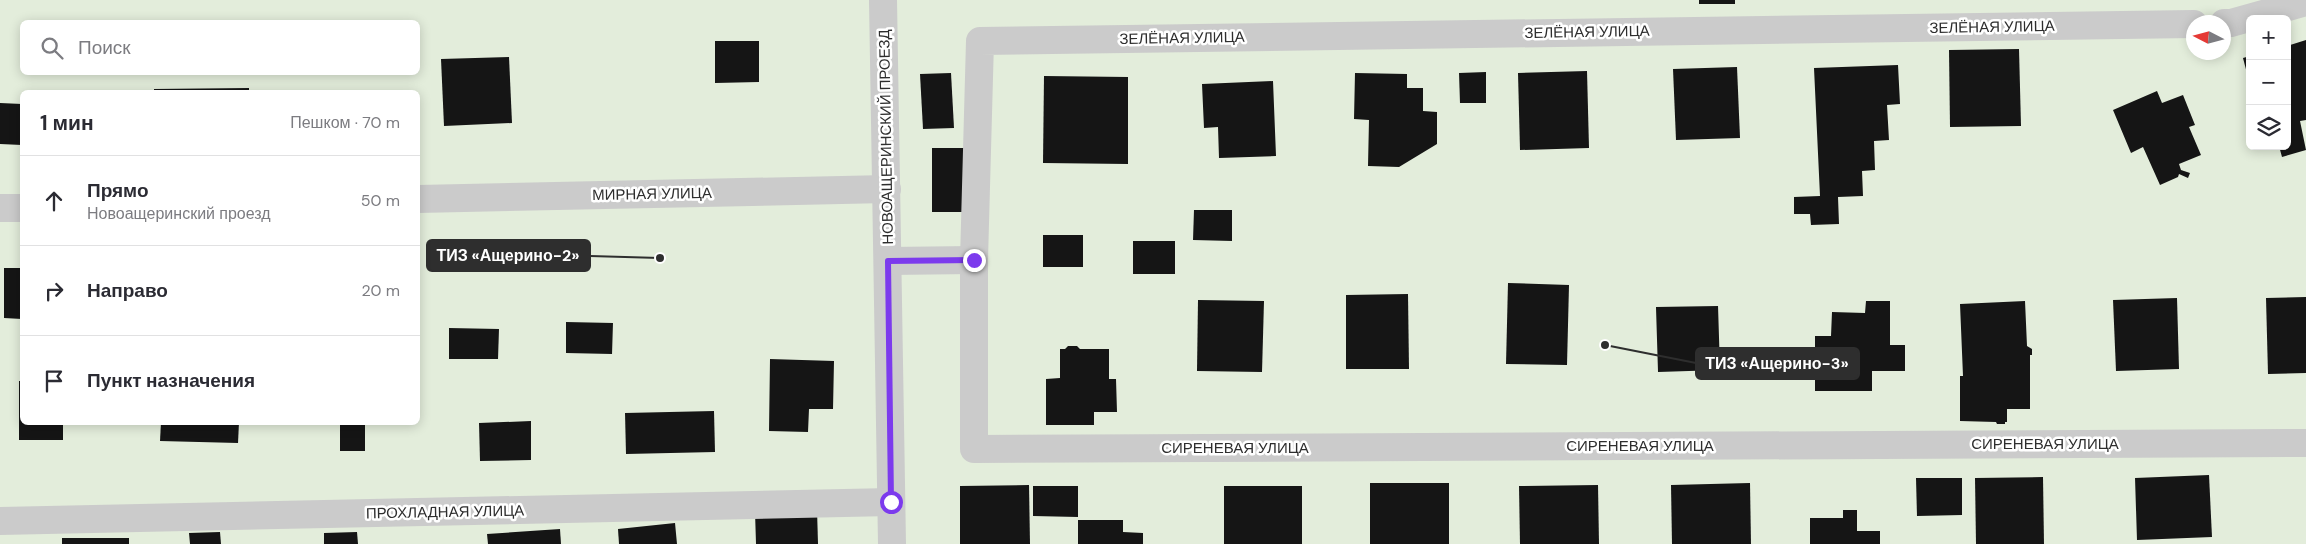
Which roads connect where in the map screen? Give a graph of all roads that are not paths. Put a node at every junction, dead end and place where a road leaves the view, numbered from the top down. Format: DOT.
graph roads {
  1 [pos="883,0"];
  2 [pos="2306,2"];
  3 [pos="2231,23"];
  4 [pos="2186,24"];
  5 [pos="887,189"];
  6 [pos="420,199"];
  7 [pos="0,208"];
  8 [pos="20,208"];
  9 [pos="974,260"];
  10 [pos="888,261"];
  11 [pos="2306,443"];
  12 [pos="891,502"];
  13 [pos="0,521"];
  14 [pos="892,544"];
  1 -- 5 [label="street, НОВОАЩЕРИНСКИЙ ПРОЕЗД"];
  2 -- 3 [label="street"];
  4 -- 9 [label="street, ЗЕЛЁНАЯ УЛИЦА"];
  5 -- 6 [label="street, МИРНАЯ УЛИЦА"];
  5 -- 10 [label="street, НОВОАЩЕРИНСКИЙ ПРОЕЗД"];
  7 -- 8 [label="street"];
  9 -- 10 [label="street"];
  9 -- 11 [label="street, СИРЕНЕВАЯ УЛИЦА"];
  10 -- 12 [label="street, НОВОАЩЕРИНСКИЙ ПРОЕЗД"];
  12 -- 13 [label="street, ПРОХЛАДНАЯ УЛИЦА"];
  12 -- 14 [label="street, НОВОАЩЕРИНСКИЙ ПРОЕЗД"];
}
